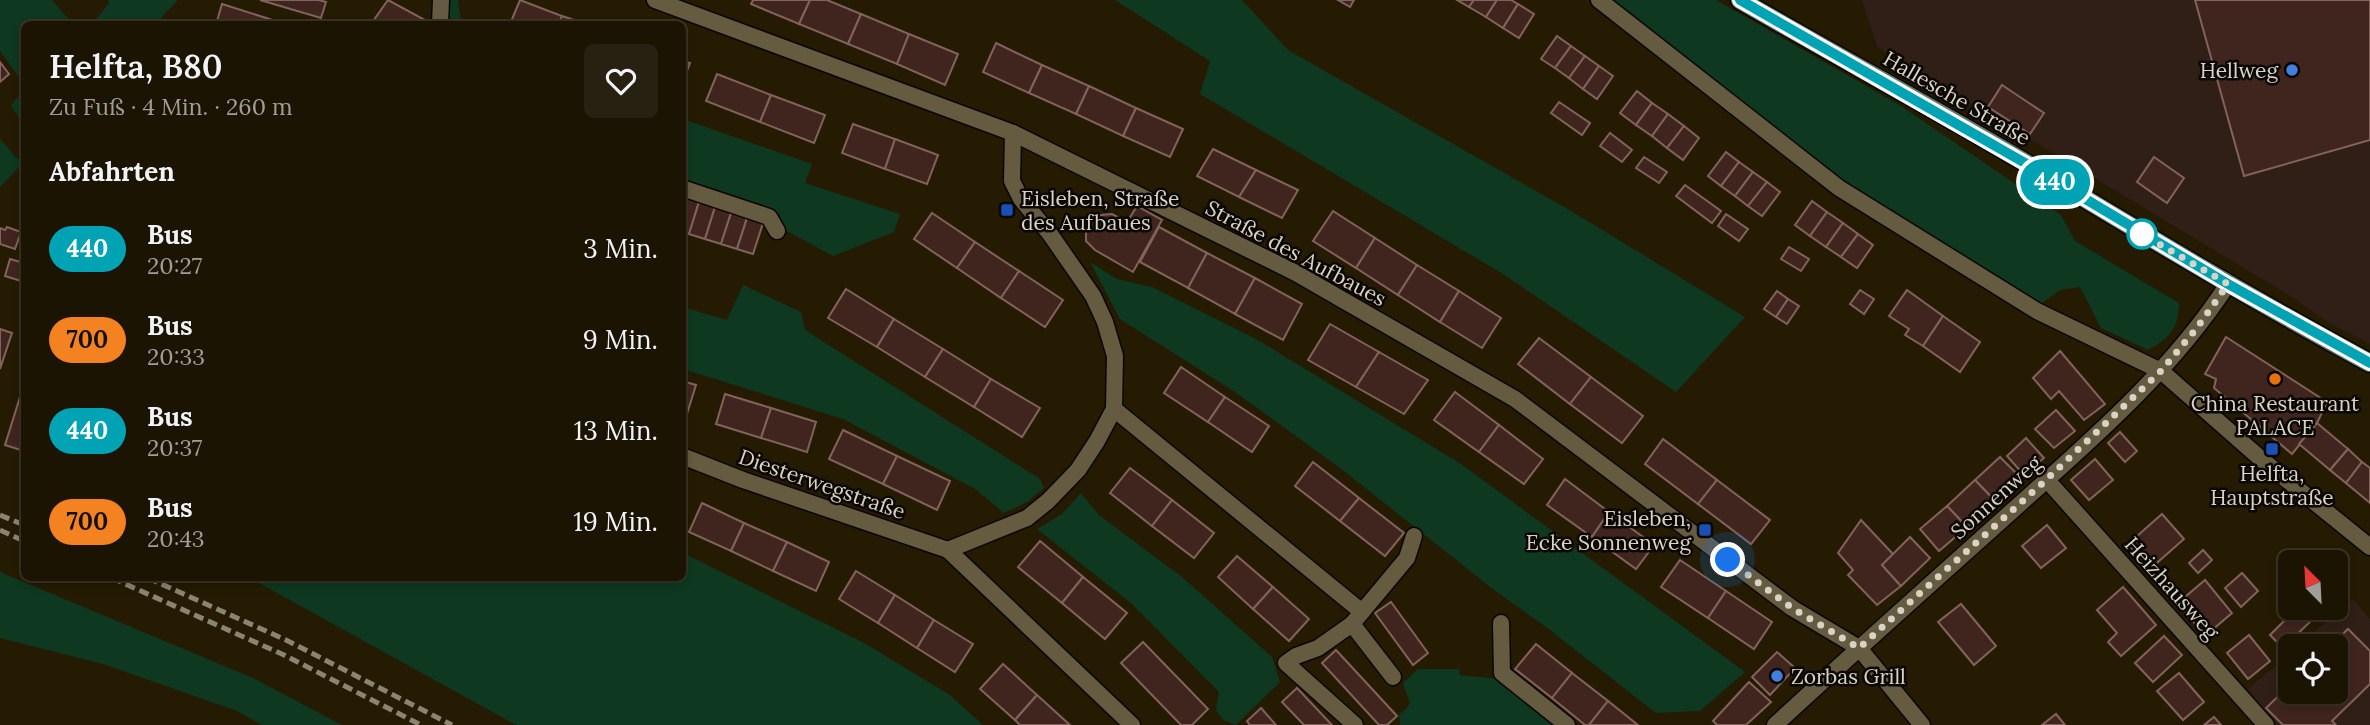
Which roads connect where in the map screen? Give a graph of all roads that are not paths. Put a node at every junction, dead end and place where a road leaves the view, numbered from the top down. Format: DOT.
graph roads {
  1 [pos="441,0"];
  2 [pos="655,0"];
  3 [pos="1599,0"];
  4 [pos="1740,0"];
  5 [pos="440,21"];
  6 [pos="1013,132"];
  7 [pos="686,189"];
  8 [pos="777,231"];
  9 [pos="2228,284"];
  10 [pos="2370,363"];
  11 [pos="2161,371"];
  12 [pos="1114,409"];
  13 [pos="686,458"];
  14 [pos="2046,480"];
  15 [pos="1413,536"];
  16 [pos="2370,547"];
  17 [pos="948,550"];
  18 [pos="1357,618"];
  19 [pos="1501,623"];
  20 [pos="1859,648"];
  21 [pos="1393,677"];
  22 [pos="1132,725"];
  23 [pos="1355,725"];
  24 [pos="1567,725"];
  25 [pos="1775,725"];
  26 [pos="1922,725"];
  27 [pos="2266,725"];
  1 -- 5 [label="street"];
  2 -- 6 [label="street, Straße des Aufbaues"];
  3 -- 11 [label="street"];
  4 -- 9 [label="main road, Hallesche Straße"];
  6 -- 12 [label="street"];
  6 -- 20 [label="street, Straße des Aufbaues"];
  7 -- 8 [label="street"];
  9 -- 10 [label="main road, Hallesche Straße"];
  9 -- 11 [label="street, Sonnenweg"];
  11 -- 14 [label="street, Sonnenweg"];
  11 -- 16 [label="street"];
  12 -- 17 [label="street"];
  12 -- 18 [label="street"];
  13 -- 17 [label="street, Diesterwegstraße"];
  14 -- 20 [label="street, Sonnenweg"];
  14 -- 27 [label="street, Heizhausweg"];
  15 -- 18 [label="street"];
  17 -- 22 [label="street, Diesterwegstraße"];
  18 -- 21 [label="street"];
  18 -- 23 [label="street"];
  19 -- 24 [label="street"];
  20 -- 25 [label="street, Sonnenweg"];
  20 -- 26 [label="street, Straße des Aufbaues"];
}
